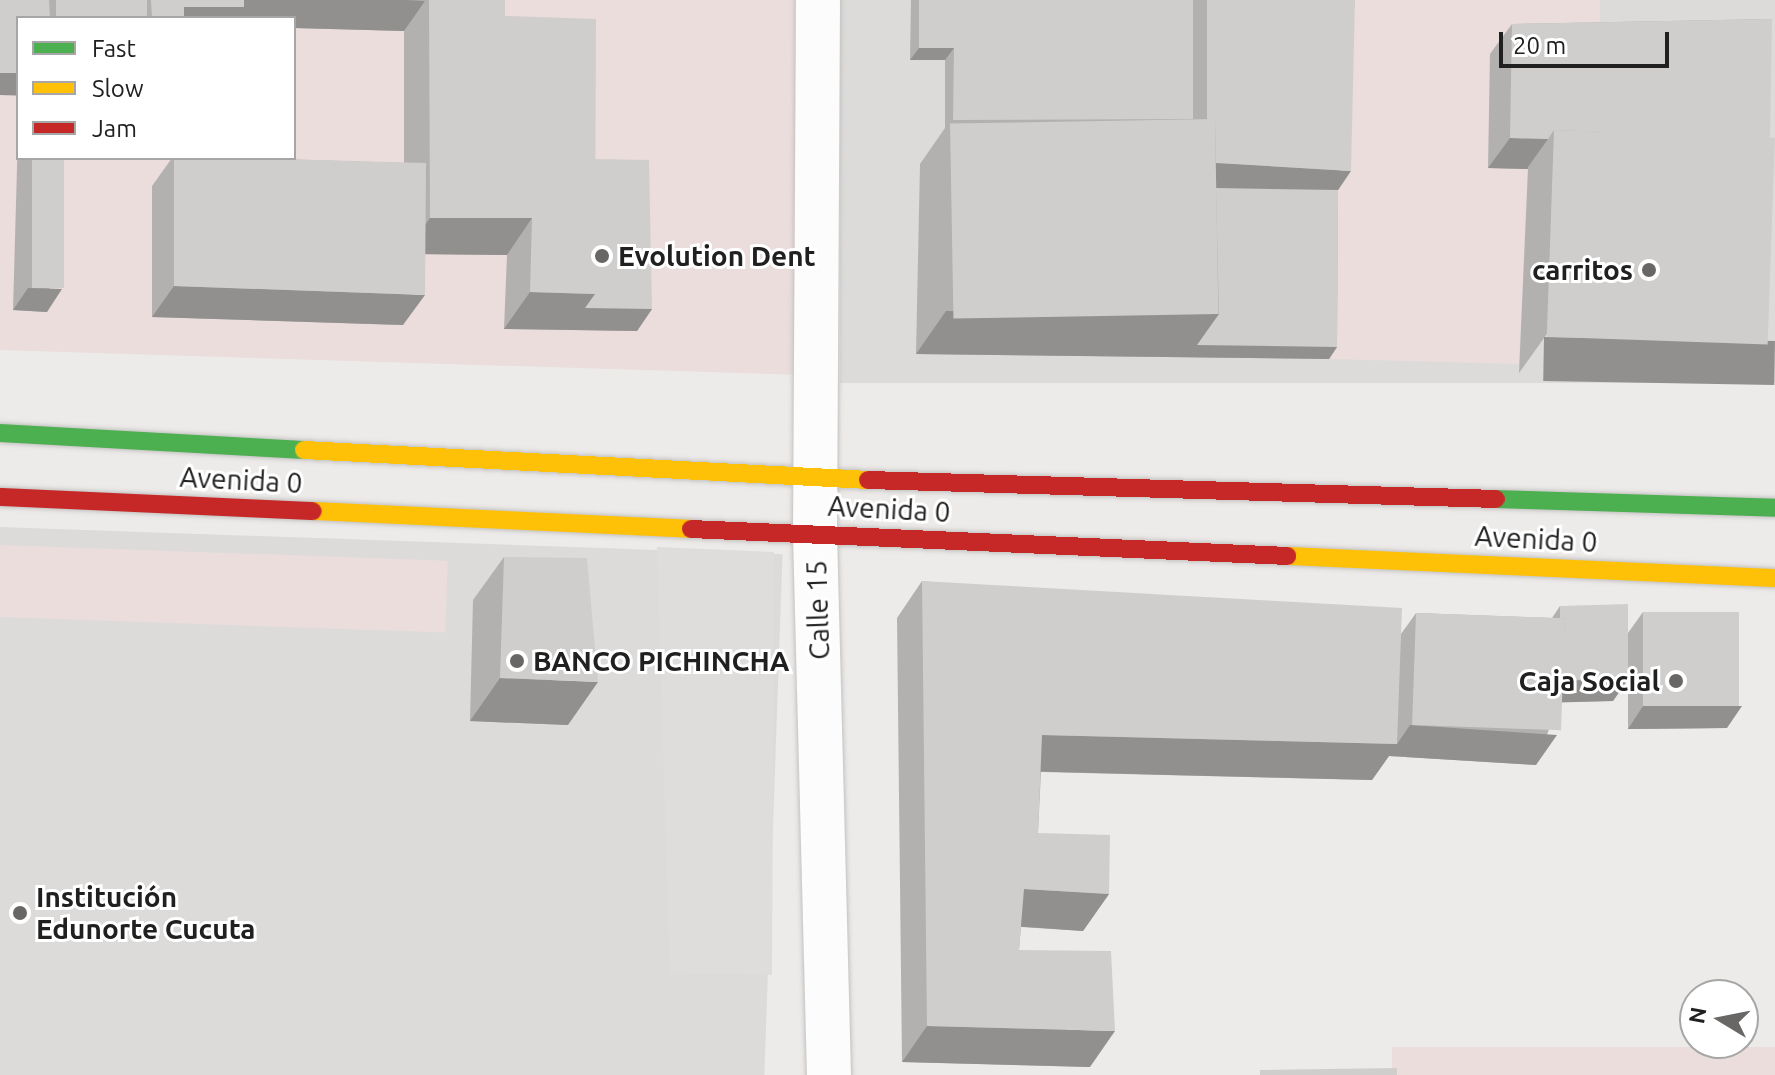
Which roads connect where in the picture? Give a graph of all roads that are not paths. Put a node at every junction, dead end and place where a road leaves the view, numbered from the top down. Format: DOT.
graph roads {
  1 [pos="818,0"];
  2 [pos="0,433"];
  3 [pos="816,478"];
  4 [pos="0,497"];
  5 [pos="1775,508"];
  6 [pos="815,534"];
  7 [pos="1775,578"];
  8 [pos="829,1075"];
  1 -- 3 [label="street, Calle 15"];
  2 -- 3 [label="street, Avenida 0"];
  3 -- 5 [label="street, Avenida 0"];
  3 -- 6 [label="street, Calle 15"];
  4 -- 6 [label="street, Avenida 0"];
  6 -- 7 [label="street, Avenida 0"];
  6 -- 8 [label="street, Calle 15"];
}
